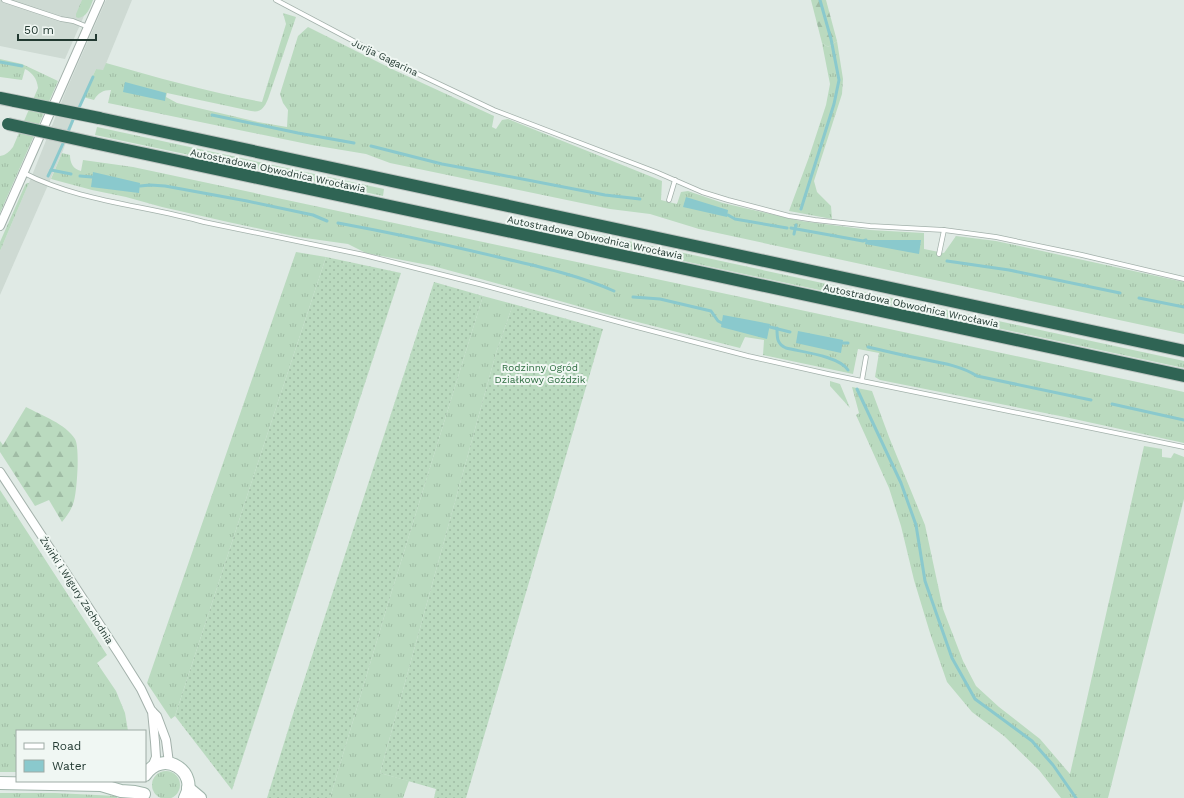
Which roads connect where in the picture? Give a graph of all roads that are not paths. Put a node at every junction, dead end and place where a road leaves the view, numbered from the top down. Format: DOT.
graph roads {
  1 [pos="4,0"];
  2 [pos="100,0"];
  3 [pos="276,0"];
  4 [pos="88,27"];
  5 [pos="0,98"];
  6 [pos="4,124"];
  7 [pos="24,173"];
  8 [pos="675,180"];
  9 [pos="669,200"];
  10 [pos="0,226"];
  11 [pos="944,230"];
  12 [pos="939,254"];
  13 [pos="1184,279"];
  14 [pos="1184,351"];
  15 [pos="866,357"];
  16 [pos="1184,376"];
  17 [pos="862,380"];
  18 [pos="1184,447"];
  19 [pos="0,472"];
  20 [pos="152,710"];
  21 [pos="168,763"];
  22 [pos="149,771"];
  23 [pos="111,782"];
  24 [pos="143,782"];
  25 [pos="0,783"];
  26 [pos="101,785"];
  27 [pos="186,793"];
  28 [pos="145,796"];
  29 [pos="200,798"];
  1 -- 4 [label="lane"];
  2 -- 4 [label="street"];
  3 -- 8 [label="lane, Jurija Gagarina"];
  4 -- 7 [label="street"];
  5 -- 14 [label="highway, Autostradowa Obwodnica Wrocławia, bridge"];
  6 -- 16 [label="highway, Autostradowa Obwodnica Wrocławia, bridge"];
  7 -- 10 [label="street"];
  7 -- 17 [label="lane"];
  8 -- 9 [label="lane"];
  8 -- 11 [label="lane, Jurija Gagarina"];
  11 -- 12 [label="lane"];
  11 -- 13 [label="lane, Jurija Gagarina"];
  15 -- 17 [label="lane"];
  17 -- 18 [label="lane"];
  19 -- 20 [label="street, Żwirki i Wigury Zachodnia"];
  20 -- 21 [label="street, Żwirki i Wigury Zachodnia"];
  20 -- 22 [label="street"];
  21 -- 22 [label="street"];
  21 -- 27 [label="street"];
  23 -- 26 [label="street"];
  24 -- 28 [label="street"];
  25 -- 26 [label="street"];
  26 -- 28 [label="street"];
  27 -- 29 [label="street"];
}
